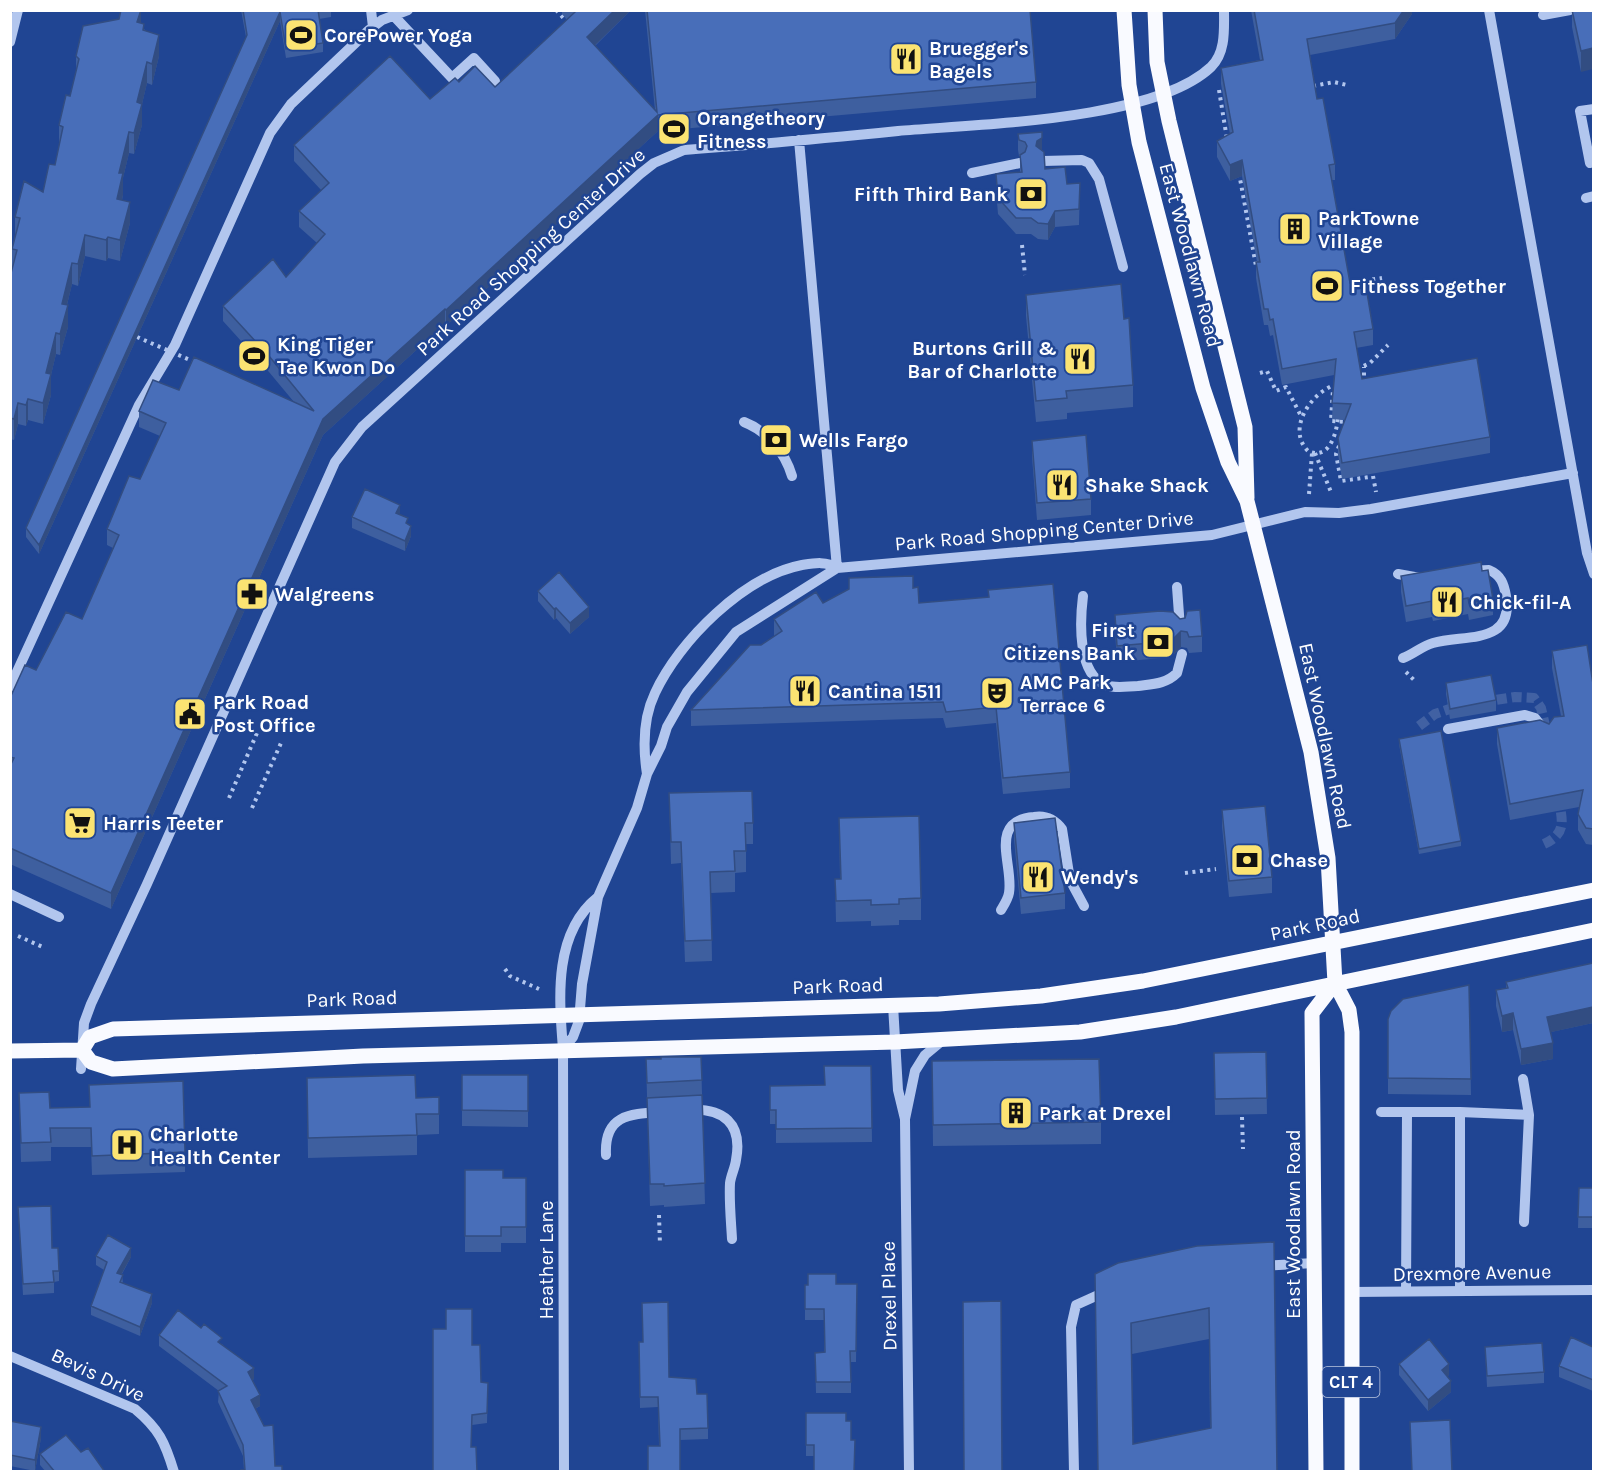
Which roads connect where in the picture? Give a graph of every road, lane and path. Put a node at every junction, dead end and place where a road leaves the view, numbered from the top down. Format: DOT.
graph roads {
  1 [pos="18,10"];
  2 [pos="371,10"];
  3 [pos="408,10"];
  4 [pos="556,10"];
  5 [pos="1124,10"];
  6 [pos="1155,10"];
  7 [pos="1224,10"];
  8 [pos="1489,10"];
  9 [pos="1570,10"];
  10 [pos="393,15"];
  11 [pos="1543,15"];
  12 [pos="373,27"];
  13 [pos="572,28"];
  14 [pos="10,42"];
  15 [pos="495,81"];
  16 [pos="1347,85"];
  17 [pos="1313,86"];
  18 [pos="1219,90"];
  19 [pos="1163,94"];
  20 [pos="1131,103"];
  21 [pos="1593,109"];
  22 [pos="799,140"];
  23 [pos="1228,146"];
  24 [pos="1043,161"];
  25 [pos="1020,163"];
  26 [pos="1590,163"];
  27 [pos="1232,165"];
  28 [pos="972,173"];
  29 [pos="1022,245"];
  30 [pos="1123,267"];
  31 [pos="1025,275"];
  32 [pos="1258,276"];
  33 [pos="1382,278"];
  34 [pos="1350,283"];
  35 [pos="129,334"];
  36 [pos="1388,345"];
  37 [pos="202,365"];
  38 [pos="1362,367"];
  39 [pos="1350,370"];
  40 [pos="1260,373"];
  41 [pos="1295,380"];
  42 [pos="1284,382"];
  43 [pos="1336,384"];
  44 [pos="1345,384"];
  45 [pos="1354,385"];
  46 [pos="1372,385"];
  47 [pos="1363,386"];
  48 [pos="1341,390"];
  49 [pos="1339,401"];
  50 [pos="1339,410"];
  51 [pos="1352,415"];
  52 [pos="1303,419"];
  53 [pos="744,422"];
  54 [pos="1348,423"];
  55 [pos="1344,433"];
  56 [pos="1340,443"];
  57 [pos="1314,453"];
  58 [pos="1573,473"];
  59 [pos="792,476"];
  60 [pos="1150,488"];
  61 [pos="1120,491"];
  62 [pos="1331,492"];
  63 [pos="1376,492"];
  64 [pos="1309,494"];
  65 [pos="1247,501"];
  66 [pos="1253,525"];
  67 [pos="837,568"];
  68 [pos="1456,573"];
  69 [pos="1398,574"];
  70 [pos="1593,574"];
  71 [pos="1428,577"];
  72 [pos="1177,587"];
  73 [pos="1083,596"];
  74 [pos="1180,628"];
  75 [pos="1182,654"];
  76 [pos="1403,663"];
  77 [pos="1416,682"];
  78 [pos="10,687"];
  79 [pos="1448,729"];
  80 [pos="257,733"];
  81 [pos="1546,733"];
  82 [pos="281,743"];
  83 [pos="647,774"];
  84 [pos="229,798"];
  85 [pos="252,808"];
  86 [pos="1216,869"];
  87 [pos="1185,873"];
  88 [pos="1593,890"];
  89 [pos="10,894"];
  90 [pos="598,897"];
  91 [pos="1084,906"];
  92 [pos="1001,910"];
  93 [pos="59,916"];
  94 [pos="1593,930"];
  95 [pos="18,936"];
  96 [pos="1334,943"];
  97 [pos="45,948"];
  98 [pos="505,969"];
  99 [pos="1335,983"];
  100 [pos="539,989"];
  101 [pos="893,1005"];
  102 [pos="561,1014"];
  103 [pos="580,1014"];
  104 [pos="943,1040"];
  105 [pos="894,1042"];
  106 [pos="563,1049"];
  107 [pos="82,1050"];
  108 [pos="10,1052"];
  109 [pos="81,1069"];
  110 [pos="1523,1079"];
  111 [pos="1381,1112"];
  112 [pos="1407,1113"];
  113 [pos="1460,1113"];
  114 [pos="1529,1114"];
  115 [pos="1242,1118"];
  116 [pos="905,1119"];
  117 [pos="1243,1149"];
  118 [pos="606,1155"];
  119 [pos="659,1215"];
  120 [pos="1524,1222"];
  121 [pos="732,1239"];
  122 [pos="660,1245"];
  123 [pos="1314,1263"];
  124 [pos="1246,1266"];
  125 [pos="1116,1287"];
  126 [pos="1593,1290"];
  127 [pos="1460,1291"];
  128 [pos="1351,1292"];
  129 [pos="1406,1292"];
  130 [pos="10,1356"];
  131 [pos="174,1472"];
  132 [pos="564,1472"];
  133 [pos="909,1472"];
  134 [pos="1074,1472"];
  135 [pos="1316,1472"];
  136 [pos="1352,1472"];
  1 -- 14 [label="street"];
  2 -- 12 [label="street"];
  3 -- 10 [label="street"];
  4 -- 13 [label="path"];
  5 -- 20 [label="main road, East Woodlawn Road"];
  6 -- 19 [label="main road, East Woodlawn Road"];
  7 -- 19 [label="street, Park Road Shopping Center Drive"];
  8 -- 58 [label="street"];
  9 -- 11 [label="street"];
  10 -- 12 [label="street"];
  10 -- 15 [label="street"];
  12 -- 78 [label="street"];
  16 -- 17 [label="path"];
  18 -- 23 [label="path"];
  19 -- 20 [label="street, Park Road Shopping Center Drive"];
  19 -- 65 [label="main road, East Woodlawn Road"];
  20 -- 22 [label="street, Park Road Shopping Center Drive"];
  20 -- 65 [label="main road, East Woodlawn Road"];
  21 -- 26 [label="street"];
  22 -- 67 [label="street"];
  22 -- 107 [label="street, Park Road Shopping Center Drive"];
  24 -- 30 [label="street"];
  25 -- 28 [label="street"];
  27 -- 32 [label="path"];
  29 -- 31 [label="path"];
  33 -- 34 [label="path"];
  35 -- 37 [label="path, bridge"];
  36 -- 38 [label="path"];
  38 -- 39 [label="path"];
  38 -- 47 [label="path"];
  40 -- 52 [label="path"];
  41 -- 42 [label="path"];
  43 -- 44 [label="path"];
  43 -- 49 [label="path"];
  43 -- 52 [label="path"];
  45 -- 47 [label="path"];
  46 -- 47 [label="path"];
  48 -- 54 [label="path, bridge"];
  50 -- 57 [label="path"];
  51 -- 54 [label="path, bridge"];
  52 -- 57 [label="path"];
  53 -- 59 [label="street"];
  54 -- 55 [label="path"];
  56 -- 63 [label="path"];
  57 -- 62 [label="path"];
  57 -- 64 [label="path"];
  58 -- 66 [label="street, Park Road Shopping Center Drive"];
  58 -- 70 [label="street"];
  60 -- 61 [label="path"];
  65 -- 66 [label="main road, East Woodlawn Road"];
  66 -- 67 [label="street, Park Road Shopping Center Drive"];
  66 -- 96 [label="main road, East Woodlawn Road"];
  67 -- 83 [label="street, Park Road Shopping Center Drive"];
  67 -- 83 [label="street, Park Road Shopping Center Drive"];
  68 -- 76 [label="street"];
  69 -- 71 [label="street"];
  72 -- 74 [label="street"];
  73 -- 75 [label="street"];
  76 -- 77 [label="path"];
  79 -- 81 [label="street"];
  80 -- 84 [label="path"];
  82 -- 85 [label="path"];
  83 -- 90 [label="street, Park Road Shopping Center Drive"];
  86 -- 87 [label="path"];
  88 -- 96 [label="main road, Park Road"];
  89 -- 93 [label="street"];
  90 -- 102 [label="street, Park Road Shopping Center Drive"];
  90 -- 103 [label="street, Park Road Shopping Center Drive"];
  91 -- 92 [label="street"];
  94 -- 99 [label="main road"];
  95 -- 97 [label="path"];
  96 -- 99 [label="main road, East Woodlawn Road"];
  96 -- 101 [label="main road, Park Road"];
  98 -- 100 [label="path"];
  99 -- 104 [label="main road"];
  99 -- 123 [label="main road, East Woodlawn Road"];
  99 -- 128 [label="main road, East Woodlawn Road / CLT 4"];
  101 -- 103 [label="main road, Park Road"];
  101 -- 105 [label="street, Drexel Place"];
  102 -- 103 [label="main road, Park Road"];
  102 -- 106 [label="street, Park Road Shopping Center Drive"];
  102 -- 107 [label="main road, Park Road"];
  103 -- 106 [label="street, Park Road Shopping Center Drive"];
  104 -- 105 [label="main road"];
  104 -- 116 [label="street, Drexel Place"];
  105 -- 106 [label="main road"];
  105 -- 116 [label="street, Drexel Place"];
  106 -- 107 [label="main road"];
  106 -- 132 [label="street, Heather Lane"];
  107 -- 108 [label="main road"];
  107 -- 109 [label="street, Park Road Shopping Center Drive"];
  110 -- 114 [label="street"];
  111 -- 112 [label="street"];
  112 -- 113 [label="street"];
  112 -- 129 [label="street"];
  113 -- 114 [label="street"];
  113 -- 127 [label="street"];
  114 -- 120 [label="street"];
  115 -- 117 [label="path"];
  116 -- 133 [label="street, Drexel Place"];
  118 -- 121 [label="street"];
  119 -- 122 [label="path"];
  123 -- 124 [label="street"];
  123 -- 135 [label="main road, East Woodlawn Road"];
  125 -- 134 [label="street"];
  126 -- 127 [label="street, Drexmore Avenue"];
  127 -- 129 [label="street, Drexmore Avenue"];
  128 -- 129 [label="street, Drexmore Avenue"];
  128 -- 136 [label="main road, East Woodlawn Road / CLT 4"];
  130 -- 131 [label="street, Bevis Drive"];
}
